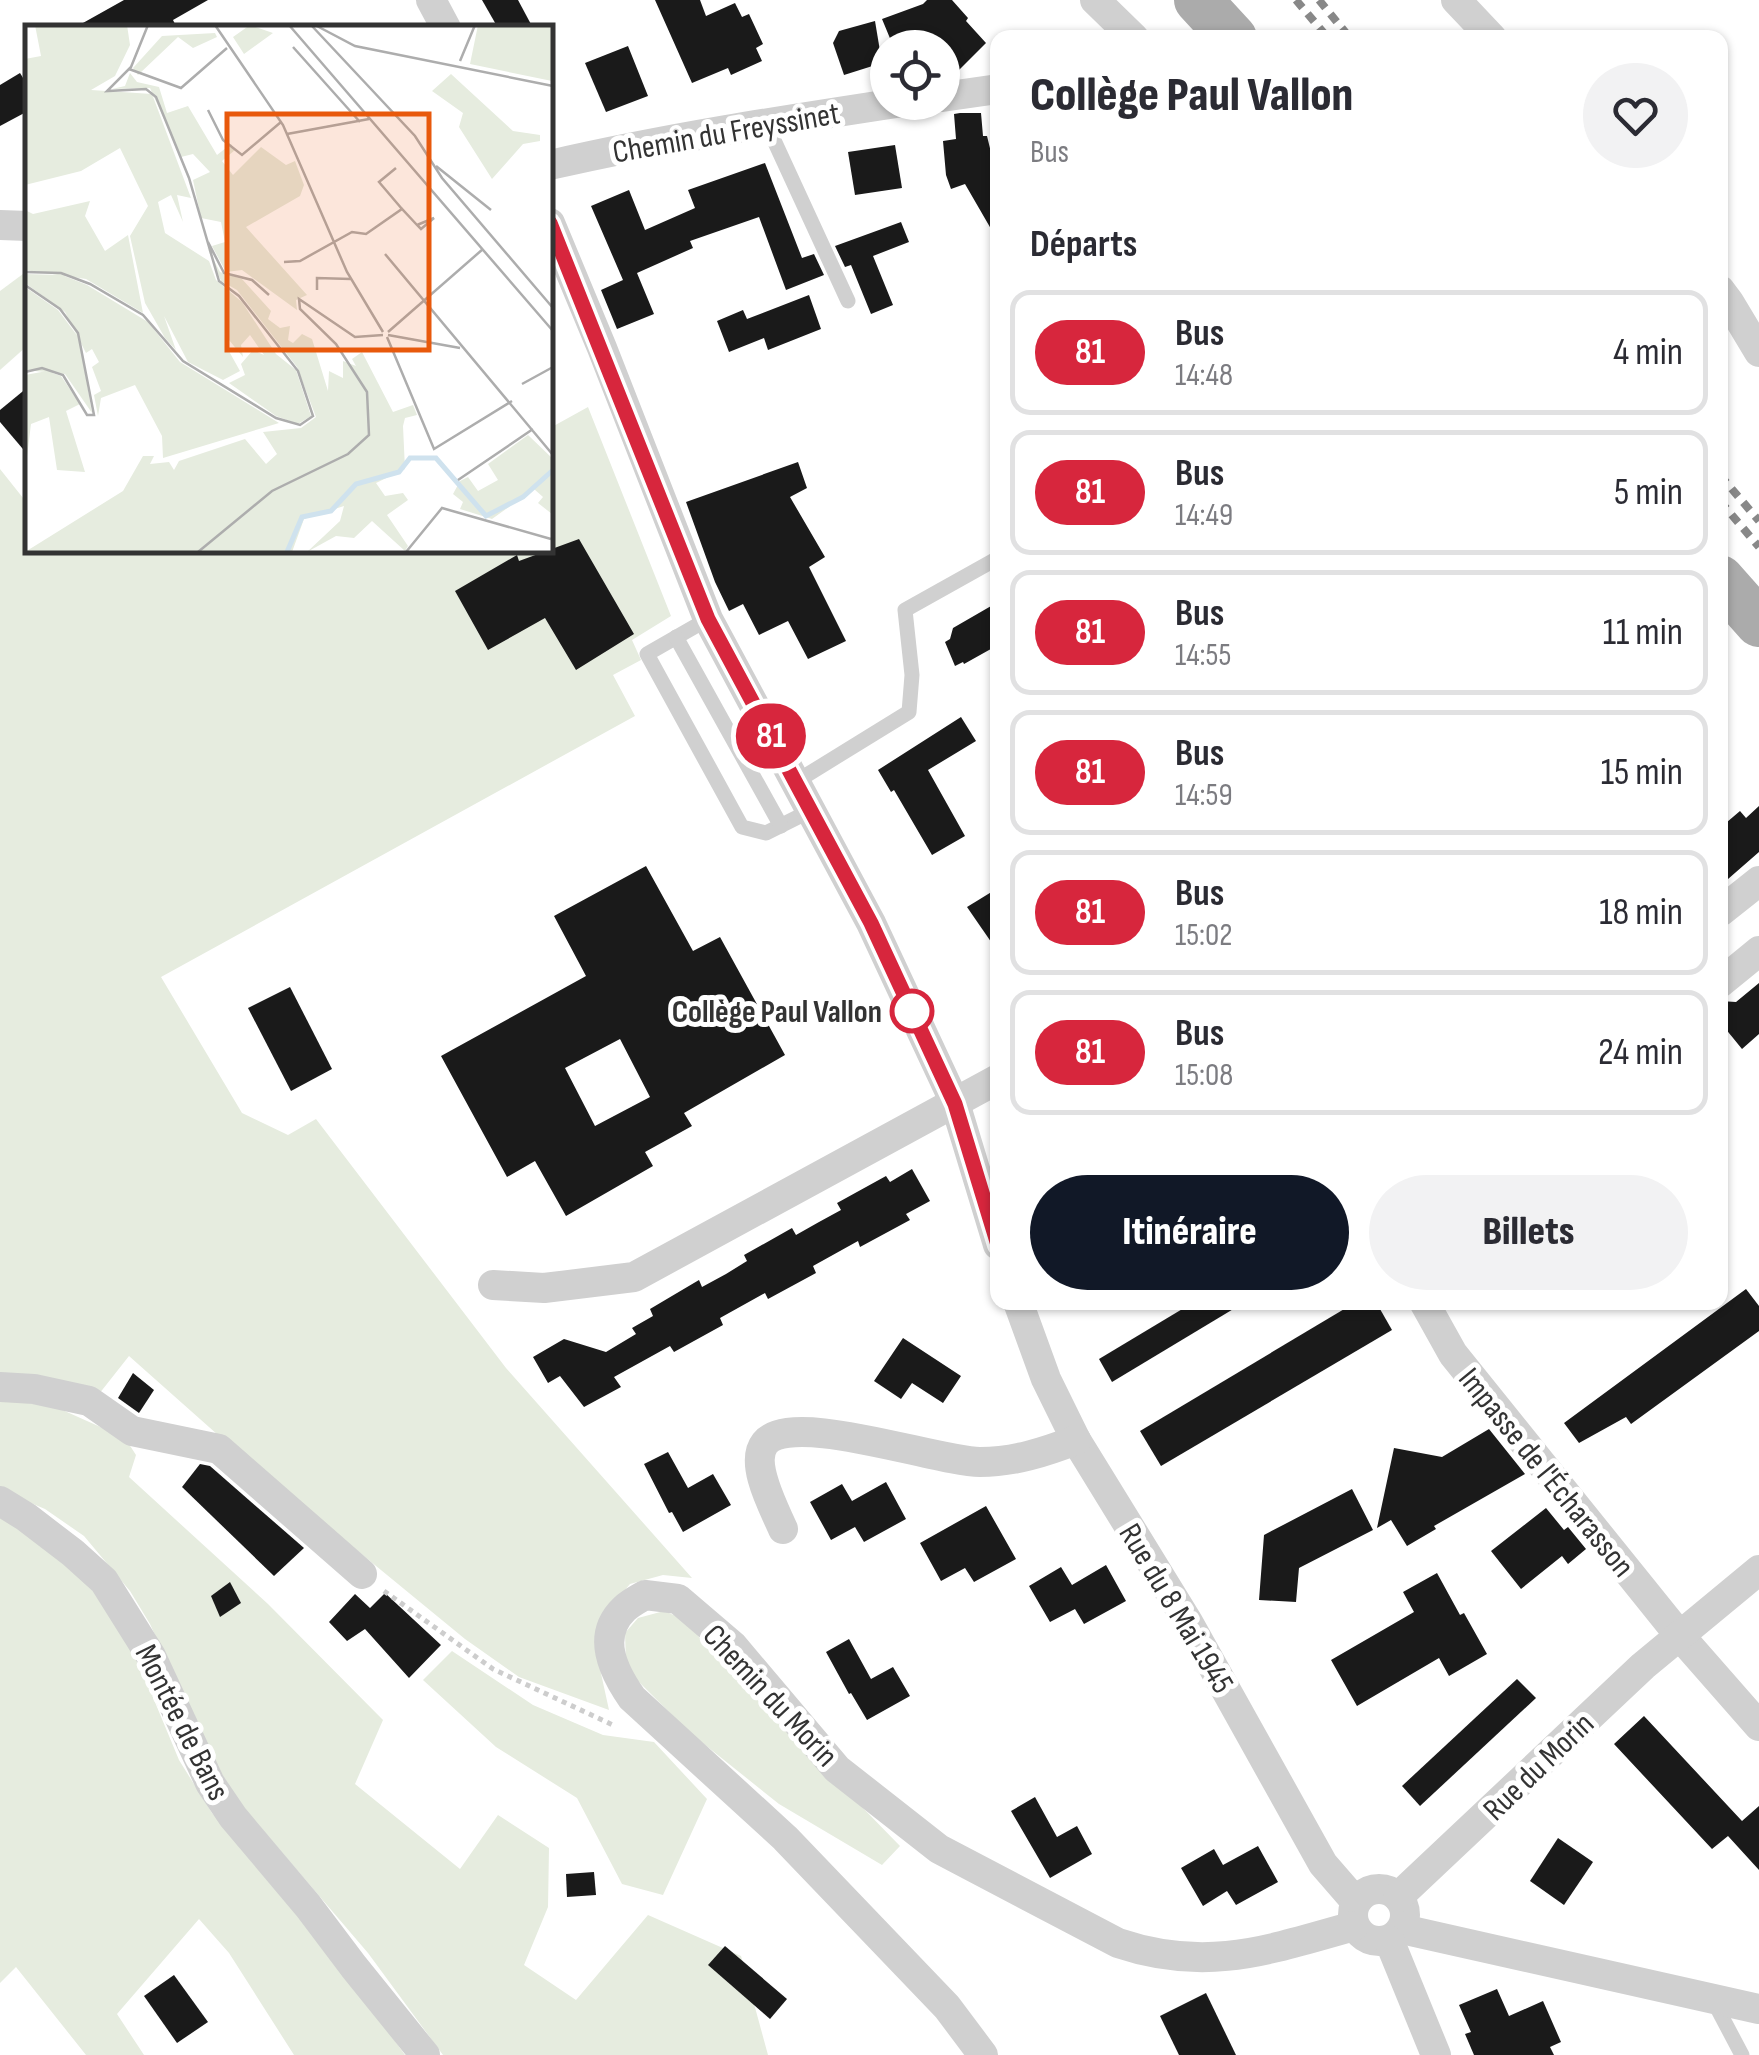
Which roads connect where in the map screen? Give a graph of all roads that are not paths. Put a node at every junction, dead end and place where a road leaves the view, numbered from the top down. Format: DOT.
graph roads {
  1 [pos="431,0"];
  2 [pos="1096,0"];
  3 [pos="1198,0"];
  4 [pos="1456,0"];
  5 [pos="444,25"];
  6 [pos="1126,30"];
  7 [pos="1226,30"];
  8 [pos="1484,30"];
  9 [pos="990,89"];
  10 [pos="960,94"];
  11 [pos="870,107"];
  12 [pos="766,123"];
  13 [pos="552,166"];
  14 [pos="0,225"];
  15 [pos="25,226"];
  16 [pos="552,228"];
  17 [pos="1728,300"];
  18 [pos="848,301"];
  19 [pos="1759,352"];
  20 [pos="990,562"];
  21 [pos="1728,598"];
  22 [pos="1728,604"];
  23 [pos="708,619"];
  24 [pos="1759,623"];
  25 [pos="676,636"];
  26 [pos="1759,659"];
  27 [pos="797,781"];
  28 [pos="812,810"];
  29 [pos="781,826"];
  30 [pos="1759,881"];
  31 [pos="1728,906"];
  32 [pos="1759,951"];
  33 [pos="1728,976"];
  34 [pos="990,1084"];
  35 [pos="955,1104"];
  36 [pos="990,1221"];
  37 [pos="494,1286"];
  38 [pos="1021,1310"];
  39 [pos="1428,1310"];
  40 [pos="0,1387"];
  41 [pos="1076,1440"];
  42 [pos="0,1501"];
  43 [pos="783,1529"];
  44 [pos="1759,1570"];
  45 [pos="362,1574"];
  46 [pos="1680,1636"];
  47 [pos="1759,1726"];
  48 [pos="1398,1898"];
  49 [pos="1355,1914"];
  50 [pos="1396,1935"];
  51 [pos="1712,1998"];
  52 [pos="1759,2008"];
  53 [pos="425,2055"];
  54 [pos="983,2055"];
  55 [pos="1436,2055"];
  56 [pos="1742,2055"];
  1 -- 5 [label="street"];
  2 -- 6 [label="street"];
  3 -- 7 [label="main road"];
  4 -- 8 [label="street"];
  9 -- 10 [label="street"];
  11 -- 12 [label="street, Chemin du Freyssinet"];
  12 -- 13 [label="street, Chemin du Freyssinet"];
  12 -- 18 [label="lane"];
  14 -- 15 [label="street"];
  16 -- 23 [label="street"];
  17 -- 19 [label="street"];
  20 -- 27 [label="lane"];
  21 -- 24 [label="main road"];
  22 -- 26 [label="main road"];
  23 -- 25 [label="lane"];
  23 -- 27 [label="street"];
  25 -- 29 [label="lane"];
  25 -- 29 [label="lane"];
  27 -- 28 [label="street"];
  28 -- 29 [label="lane"];
  28 -- 35 [label="street"];
  30 -- 31 [label="street"];
  32 -- 33 [label="street"];
  34 -- 35 [label="street"];
  35 -- 36 [label="street"];
  35 -- 37 [label="street"];
  38 -- 41 [label="street, Rue du 8 Mai 1945"];
  39 -- 46 [label="street, Impasse de l'Écharasson"];
  40 -- 45 [label="street"];
  41 -- 43 [label="street"];
  41 -- 49 [label="street, Rue du 8 Mai 1945"];
  42 -- 53 [label="street, Montée de Bans"];
  44 -- 46 [label="street, Rue du Morin"];
  46 -- 47 [label="street, Impasse de l'Écharasson"];
  46 -- 48 [label="street, Rue du Morin"];
  48 -- 49 [label="street"];
  48 -- 50 [label="street"];
  49 -- 50 [label="street"];
  49 -- 54 [label="street, Chemin du Morin"];
  50 -- 51 [label="street"];
  50 -- 55 [label="street"];
  51 -- 52 [label="street"];
  51 -- 56 [label="lane"];
}
